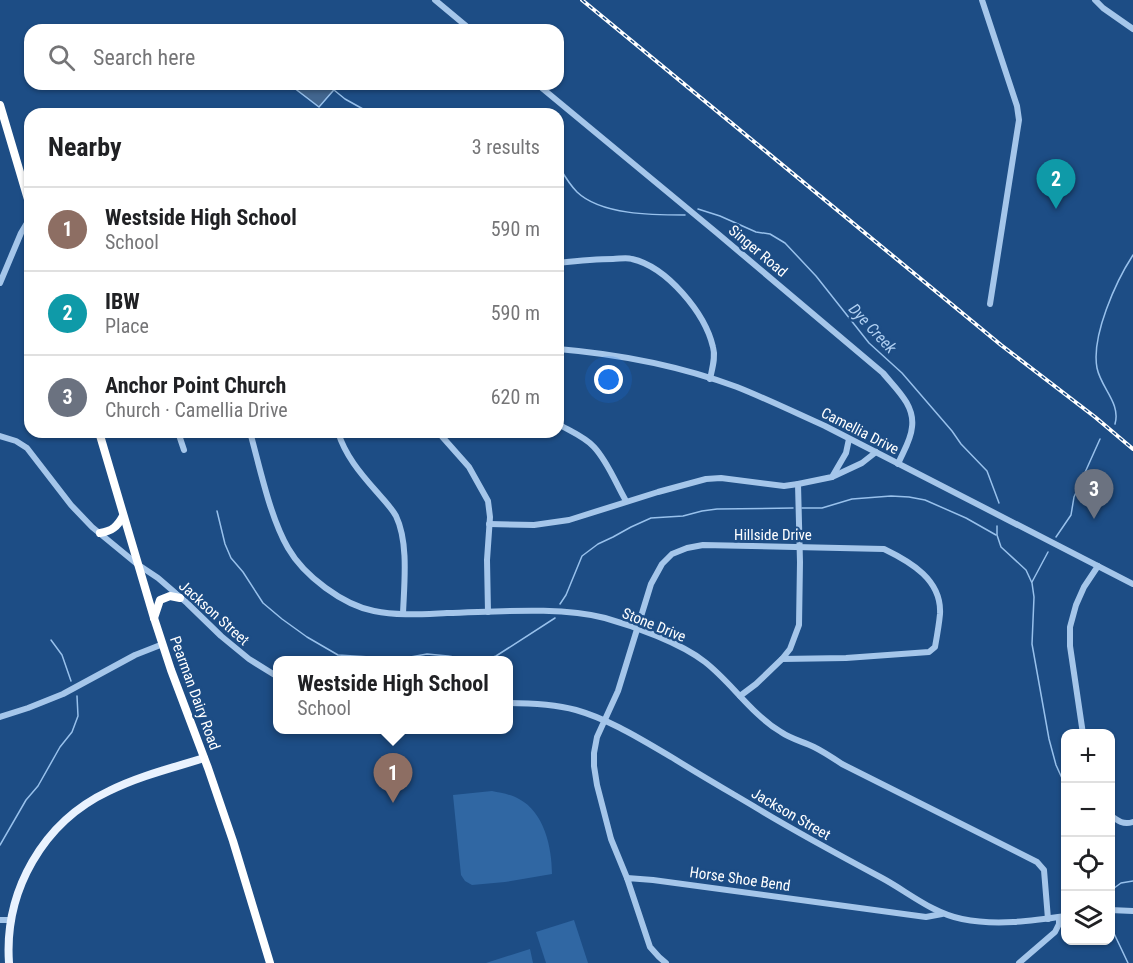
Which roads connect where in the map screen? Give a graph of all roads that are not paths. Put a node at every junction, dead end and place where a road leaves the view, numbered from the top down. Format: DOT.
graph roads {
  1 [pos="435,0"];
  2 [pos="982,0"];
  3 [pos="1095,0"];
  4 [pos="464,24"];
  5 [pos="1133,29"];
  6 [pos="544,90"];
  7 [pos="0,105"];
  8 [pos="24,186"];
  9 [pos="24,228"];
  10 [pos="564,262"];
  11 [pos="0,283"];
  12 [pos="990,303"];
  13 [pos="564,350"];
  14 [pos="710,379"];
  15 [pos="564,427"];
  16 [pos="0,436"];
  17 [pos="101,438"];
  18 [pos="179,438"];
  19 [pos="252,438"];
  20 [pos="340,438"];
  21 [pos="443,438"];
  22 [pos="849,439"];
  23 [pos="184,450"];
  24 [pos="876,452"];
  25 [pos="898,464"];
  26 [pos="831,477"];
  27 [pos="798,484"];
  28 [pos="626,501"];
  29 [pos="123,516"];
  30 [pos="489,524"];
  31 [pos="100,533"];
  32 [pos="799,547"];
  33 [pos="137,564"];
  34 [pos="1098,566"];
  35 [pos="1133,584"];
  36 [pos="180,598"];
  37 [pos="488,612"];
  38 [pos="403,614"];
  39 [pos="154,618"];
  40 [pos="637,629"];
  41 [pos="163,644"];
  42 [pos="782,660"];
  43 [pos="273,674"];
  44 [pos="740,696"];
  45 [pos="513,703"];
  46 [pos="0,717"];
  47 [pos="605,720"];
  48 [pos="1082,729"];
  49 [pos="204,758"];
  50 [pos="1115,819"];
  51 [pos="1133,822"];
  52 [pos="627,878"];
  53 [pos="1115,910"];
  54 [pos="1133,910"];
  55 [pos="944,914"];
  56 [pos="1061,917"];
  57 [pos="1048,918"];
  58 [pos="1061,919"];
  59 [pos="0,920"];
  60 [pos="11,920"];
  61 [pos="9,963"];
  62 [pos="270,963"];
  63 [pos="666,963"];
  64 [pos="1019,963"];
  1 -- 4 [label="street"];
  2 -- 12 [label="street"];
  3 -- 5 [label="street"];
  6 -- 25 [label="street, Singer Road"];
  7 -- 8 [label="highway"];
  9 -- 11 [label="street"];
  10 -- 14 [label="street"];
  13 -- 14 [label="street, Camellia Drive"];
  14 -- 22 [label="street, Camellia Drive"];
  15 -- 28 [label="street"];
  16 -- 31 [label="street, Jackson Street"];
  17 -- 29 [label="highway, Pearman Dairy Road"];
  18 -- 23 [label="street"];
  19 -- 38 [label="street, Stone Drive"];
  20 -- 38 [label="street"];
  21 -- 30 [label="street"];
  22 -- 24 [label="street, Camellia Drive"];
  22 -- 26 [label="street"];
  24 -- 25 [label="street, Camellia Drive"];
  24 -- 26 [label="street"];
  25 -- 34 [label="street, Camellia Drive"];
  26 -- 27 [label="street"];
  27 -- 28 [label="street"];
  27 -- 32 [label="street"];
  28 -- 30 [label="street"];
  29 -- 31 [label="highway"];
  29 -- 33 [label="highway, Pearman Dairy Road"];
  30 -- 37 [label="street"];
  31 -- 33 [label="street, Jackson Street"];
  32 -- 40 [label="street, Hillside Drive"];
  32 -- 42 [label="street"];
  32 -- 42 [label="street, Hillside Drive"];
  33 -- 36 [label="street, Jackson Street"];
  33 -- 39 [label="highway, Pearman Dairy Road"];
  34 -- 35 [label="street, Camellia Drive"];
  34 -- 48 [label="street"];
  36 -- 39 [label="highway"];
  36 -- 43 [label="street, Jackson Street"];
  37 -- 38 [label="street, Stone Drive"];
  37 -- 40 [label="street, Stone Drive"];
  39 -- 41 [label="highway, Pearman Dairy Road"];
  40 -- 44 [label="street, Stone Drive"];
  40 -- 47 [label="street, Hillside Drive"];
  41 -- 46 [label="street"];
  41 -- 49 [label="highway, Pearman Dairy Road"];
  42 -- 44 [label="street"];
  44 -- 57 [label="street, Stone Drive"];
  45 -- 47 [label="street, Jackson Street"];
  47 -- 52 [label="street, Hillside Drive"];
  47 -- 55 [label="street, Jackson Street"];
  49 -- 60 [label="main road"];
  49 -- 62 [label="highway, Pearman Dairy Road"];
  50 -- 51 [label="street"];
  52 -- 55 [label="street, Horse Shoe Bend"];
  52 -- 63 [label="street"];
  53 -- 54 [label="street"];
  55 -- 57 [label="street, Jackson Street"];
  56 -- 57 [label="street, Jackson Street"];
  58 -- 64 [label="street"];
  59 -- 60 [label="street"];
  60 -- 61 [label="main road"];
}
